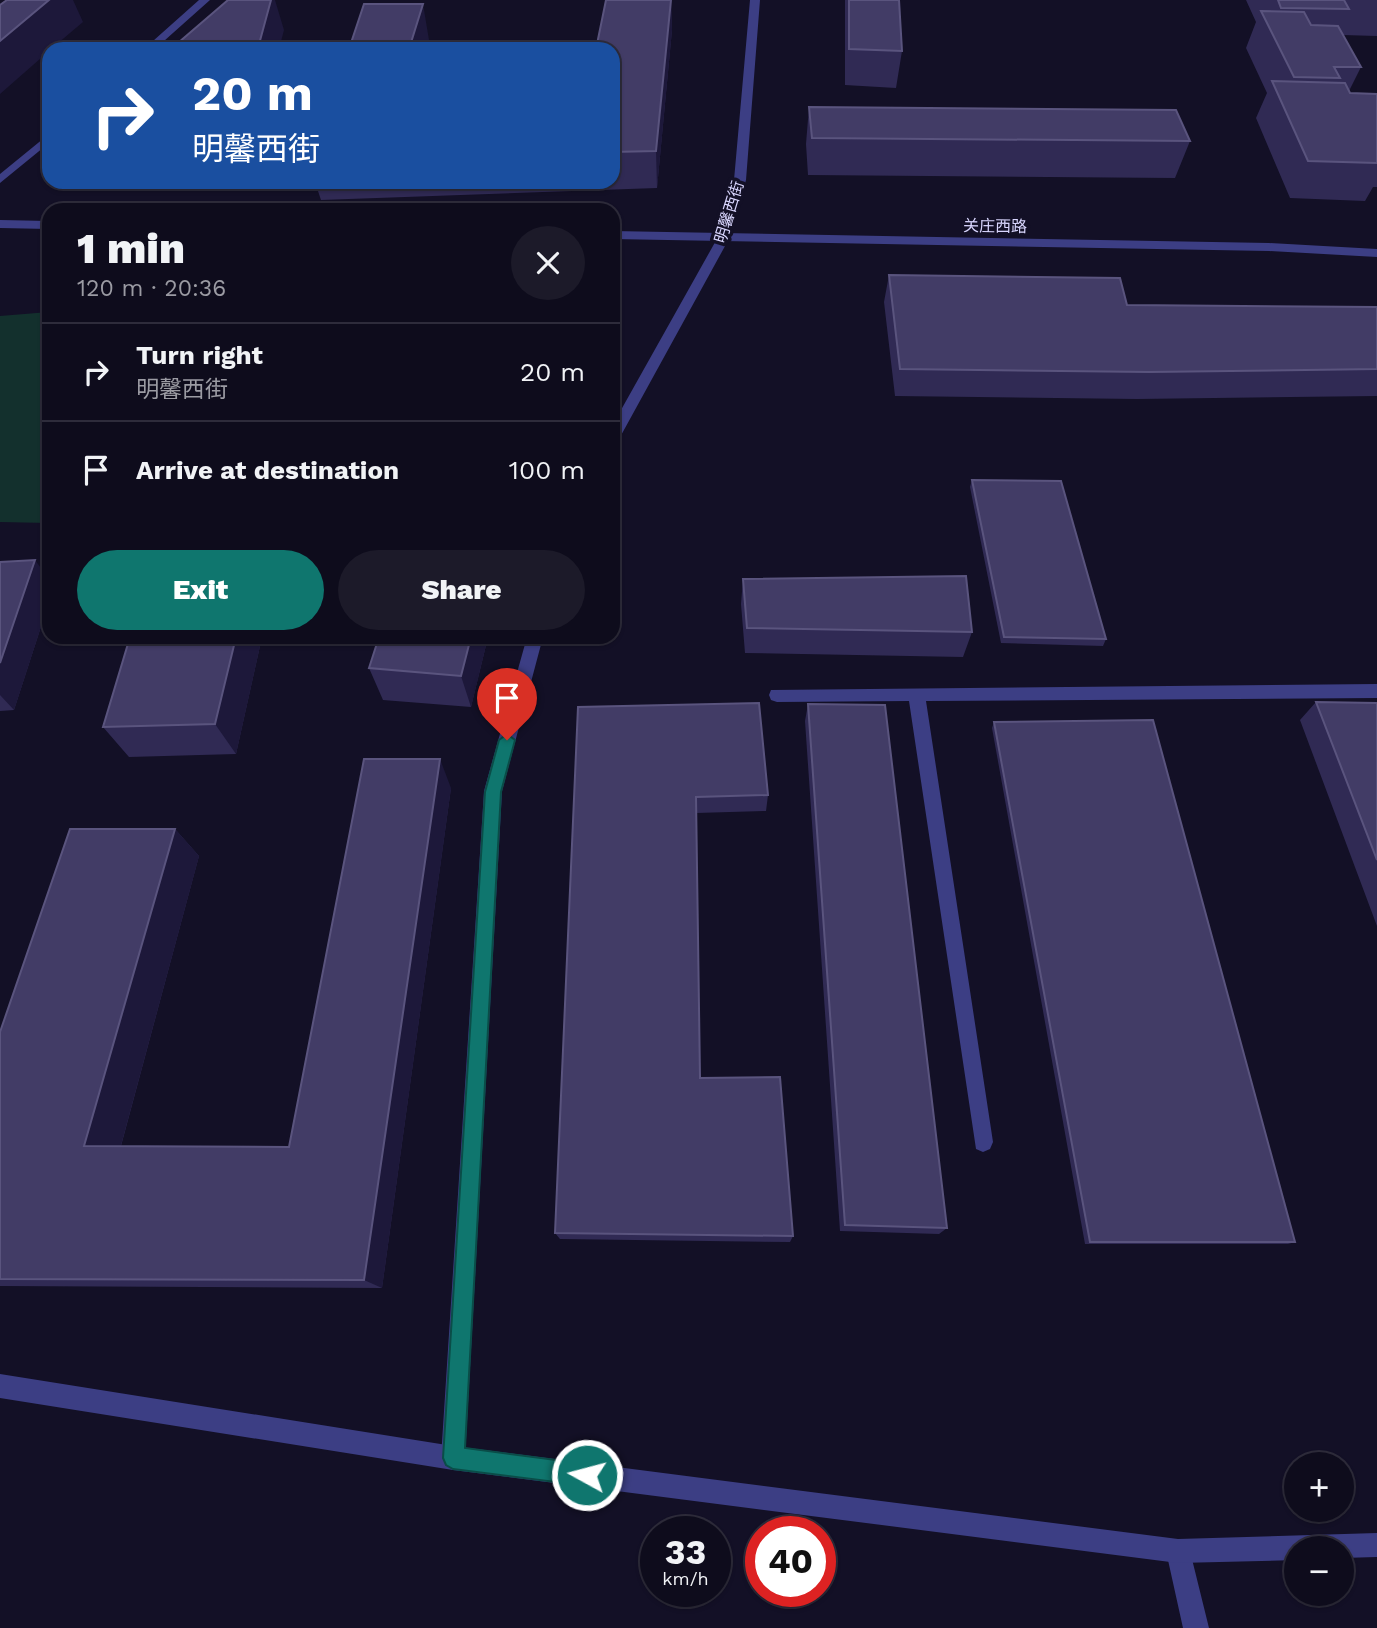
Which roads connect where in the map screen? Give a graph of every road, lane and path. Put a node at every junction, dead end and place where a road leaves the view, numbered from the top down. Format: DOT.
graph roads {
  1 [pos="205,0"];
  2 [pos="755,0"];
  3 [pos="157,42"];
  4 [pos="42,143"];
  5 [pos="0,180"];
  6 [pos="0,224"];
  7 [pos="42,225"];
  8 [pos="620,235"];
  9 [pos="724,237"];
  10 [pos="1377,253"];
  11 [pos="620,425"];
  12 [pos="533,644"];
  13 [pos="1377,691"];
  14 [pos="777,695"];
  15 [pos="917,696"];
  16 [pos="983,1142"];
  17 [pos="0,1386"];
  18 [pos="453,1458"];
  19 [pos="1377,1545"];
  20 [pos="1178,1550"];
  21 [pos="1196,1628"];
  1 -- 3 [label="street"];
  2 -- 9 [label="street, 明馨西街"];
  4 -- 5 [label="street"];
  6 -- 7 [label="street"];
  8 -- 9 [label="street, 关庄西路"];
  9 -- 10 [label="street, 关庄西路"];
  9 -- 11 [label="street, 明馨西街"];
  12 -- 18 [label="street"];
  13 -- 15 [label="street"];
  14 -- 15 [label="street"];
  15 -- 16 [label="street"];
  17 -- 18 [label="street"];
  18 -- 20 [label="street"];
  19 -- 20 [label="street"];
  20 -- 21 [label="street"];
}
